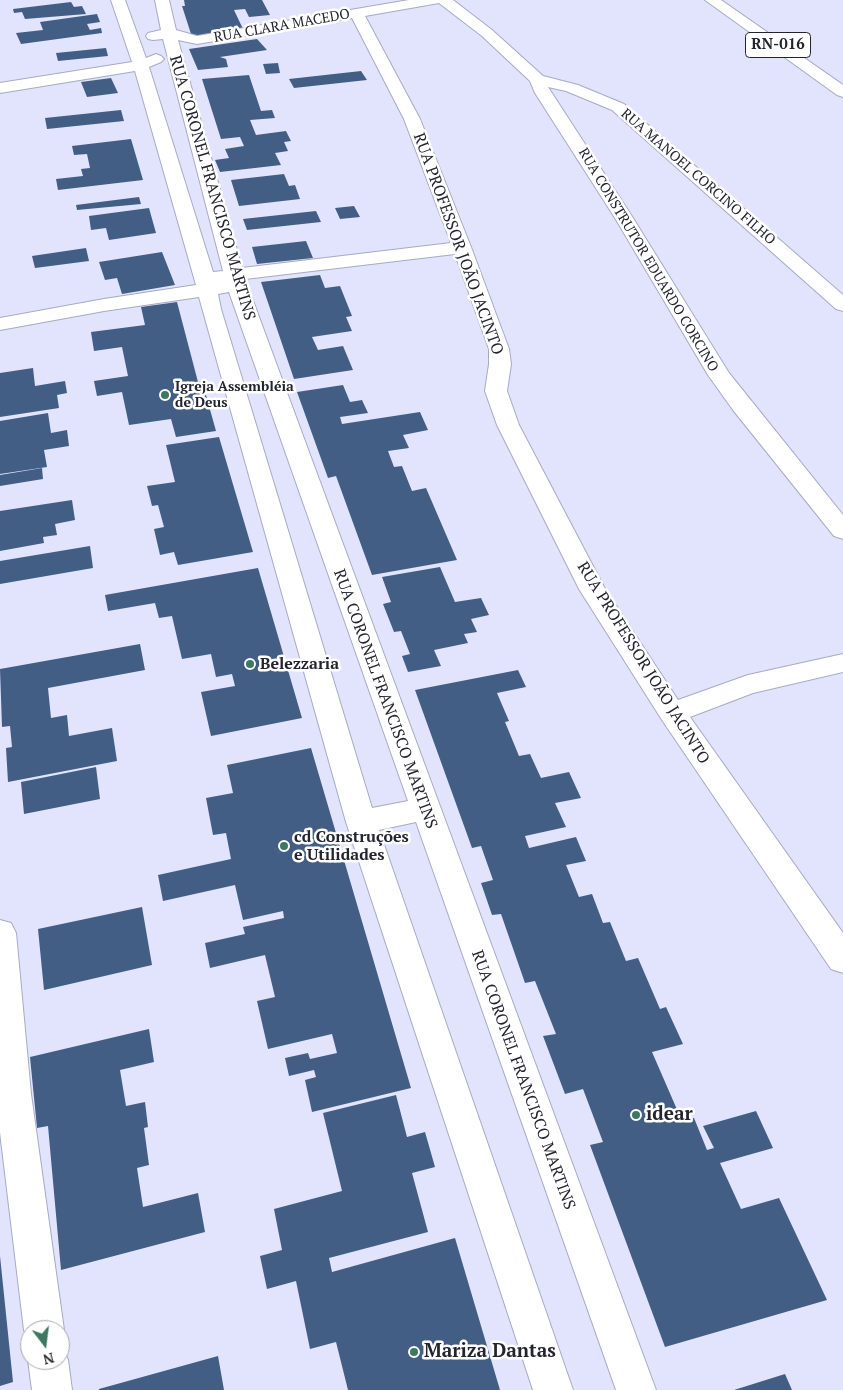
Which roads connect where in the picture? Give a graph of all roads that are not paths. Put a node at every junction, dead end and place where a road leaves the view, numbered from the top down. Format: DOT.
graph roads {
  1 [pos="118,0"];
  2 [pos="162,0"];
  3 [pos="434,0"];
  4 [pos="444,0"];
  5 [pos="712,0"];
  6 [pos="357,14"];
  7 [pos="131,39"];
  8 [pos="171,42"];
  9 [pos="141,65"];
  10 [pos="537,80"];
  11 [pos="0,88"];
  12 [pos="843,92"];
  13 [pos="618,107"];
  14 [pos="561,119"];
  15 [pos="462,247"];
  16 [pos="236,281"];
  17 [pos="206,284"];
  18 [pos="843,305"];
  19 [pos="0,324"];
  20 [pos="843,531"];
  21 [pos="843,663"];
  22 [pos="672,713"];
  23 [pos="424,809"];
  24 [pos="361,822"];
  25 [pos="0,933"];
  26 [pos="843,959"];
  27 [pos="43,1320"];
  28 [pos="49,1370"];
  29 [pos="52,1390"];
  30 [pos="553,1390"];
  31 [pos="636,1390"];
  1 -- 7 [label="street, RUA CORONEL FRANCISCO MARTINS"];
  2 -- 8 [label="street, RUA CORONEL FRANCISCO MARTINS"];
  3 -- 6 [label="street, RUA CLARA MACEDO"];
  4 -- 10 [label="street, RUA CONSTRUTOR EDUARDO CORCINO"];
  5 -- 12 [label="street, RN-016"];
  6 -- 8 [label="street, RUA CLARA MACEDO"];
  6 -- 15 [label="street, RUA PROFESSOR JOÃO JACINTO"];
  7 -- 8 [label="street, RUA CLARA MACEDO"];
  7 -- 9 [label="street, RUA CORONEL FRANCISCO MARTINS"];
  8 -- 9 [label="street"];
  8 -- 16 [label="street, RUA CORONEL FRANCISCO MARTINS"];
  9 -- 11 [label="street"];
  9 -- 17 [label="street, RUA CORONEL FRANCISCO MARTINS"];
  10 -- 13 [label="street, RUA MANOEL CORCINO FILHO"];
  10 -- 14 [label="street, RUA CONSTRUTOR EDUARDO CORCINO"];
  13 -- 14 [label="street"];
  13 -- 18 [label="street, RUA MANOEL CORCINO FILHO"];
  14 -- 20 [label="street, RUA CONSTRUTOR EDUARDO CORCINO"];
  15 -- 16 [label="street"];
  15 -- 22 [label="street, RUA PROFESSOR JOÃO JACINTO"];
  16 -- 17 [label="street"];
  16 -- 23 [label="street, RUA CORONEL FRANCISCO MARTINS"];
  17 -- 19 [label="street"];
  17 -- 24 [label="street, RUA CORONEL FRANCISCO MARTINS"];
  21 -- 22 [label="street"];
  22 -- 26 [label="street, RUA PROFESSOR JOÃO JACINTO"];
  23 -- 24 [label="street"];
  23 -- 31 [label="street, RUA CORONEL FRANCISCO MARTINS"];
  24 -- 30 [label="street, RUA CORONEL FRANCISCO MARTINS"];
  25 -- 27 [label="street"];
  28 -- 29 [label="street"];
}
